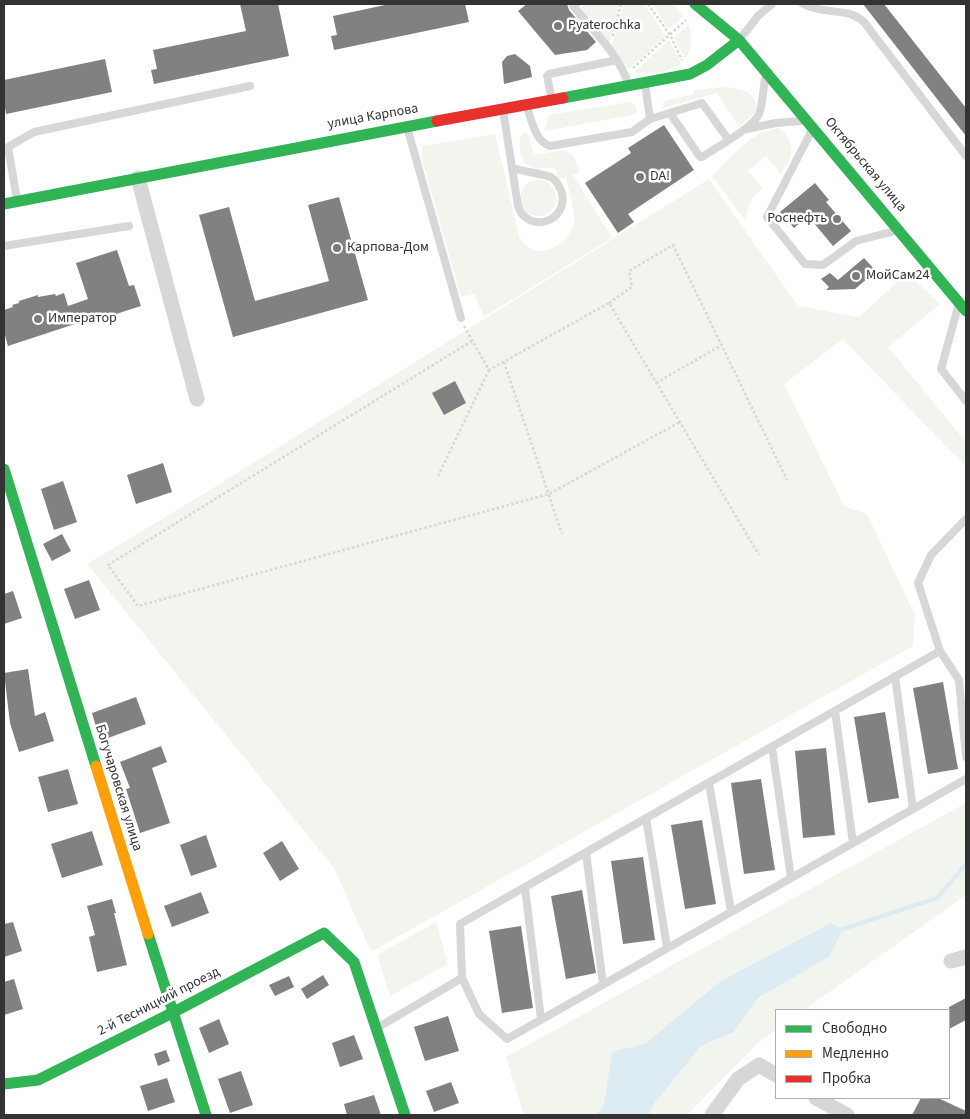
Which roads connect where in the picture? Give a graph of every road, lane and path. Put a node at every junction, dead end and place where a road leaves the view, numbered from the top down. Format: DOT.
graph roads {
  1 [pos="576,4"];
  2 [pos="621,4"];
  3 [pos="648,4"];
  4 [pos="695,4"];
  5 [pos="772,4"];
  6 [pos="803,4"];
  7 [pos="723,11"];
  8 [pos="686,20"];
  9 [pos="670,35"];
  10 [pos="739,40"];
  11 [pos="609,51"];
  12 [pos="616,60"];
  13 [pos="683,62"];
  14 [pos="766,72"];
  15 [pos="626,75"];
  16 [pos="645,84"];
  17 [pos="250,86"];
  18 [pos="629,87"];
  19 [pos="552,100"];
  20 [pos="526,105"];
  21 [pos="502,110"];
  22 [pos="670,113"];
  23 [pos="650,119"];
  24 [pos="810,124"];
  25 [pos="407,126"];
  26 [pos="744,129"];
  27 [pos="728,139"];
  28 [pos="966,156"];
  29 [pos="512,168"];
  30 [pos="138,178"];
  31 [pos="17,202"];
  32 [pos="4,204"];
  33 [pos="129,226"];
  34 [pos="899,230"];
  35 [pos="4,246"];
  36 [pos="609,303"];
  37 [pos="963,307"];
  38 [pos="461,318"];
  39 [pos="472,341"];
  40 [pos="722,345"];
  41 [pos="504,362"];
  42 [pos="489,370"];
  43 [pos="656,383"];
  44 [pos="197,399"];
  45 [pos="966,401"];
  46 [pos="680,422"];
  47 [pos="4,469"];
  48 [pos="438,476"];
  49 [pos="787,480"];
  50 [pos="549,494"];
  51 [pos="966,519"];
  52 [pos="562,534"];
  53 [pos="759,555"];
  54 [pos="940,651"];
  55 [pos="895,676"];
  56 [pos="835,711"];
  57 [pos="772,747"];
  58 [pos="966,757"];
  59 [pos="966,779"];
  60 [pos="709,783"];
  61 [pos="913,809"];
  62 [pos="646,818"];
  63 [pos="853,843"];
  64 [pos="586,853"];
  65 [pos="792,878"];
  66 [pos="525,888"];
  67 [pos="731,911"];
  68 [pos="667,947"];
  69 [pos="462,978"];
  70 [pos="603,984"];
  71 [pos="172,1013"];
  72 [pos="541,1019"];
  73 [pos="377,1028"];
  74 [pos="775,1074"];
  75 [pos="4,1084"];
  76 [pos="818,1099"];
  77 [pos="206,1115"];
  78 [pos="405,1115"];
  79 [pos="712,1115"];
  80 [pos="847,1115"];
  1 -- 11 [label="lane"];
  2 -- 11 [label="path"];
  3 -- 9 [label="path"];
  4 -- 10 [label="street, Октябрьская улица"];
  5 -- 10 [label="lane"];
  6 -- 28 [label="lane"];
  7 -- 10 [label="street, Октябрьская улица"];
  8 -- 9 [label="path"];
  9 -- 13 [label="path"];
  9 -- 15 [label="path"];
  10 -- 14 [label="street, Октябрьская улица"];
  10 -- 16 [label="street, улица Карпова"];
  11 -- 12 [label="lane"];
  12 -- 15 [label="lane"];
  12 -- 19 [label="lane"];
  14 -- 24 [label="street, Октябрьская улица"];
  14 -- 26 [label="lane"];
  15 -- 18 [label="lane"];
  16 -- 18 [label="street, улица Карпова"];
  16 -- 23 [label="lane"];
  17 -- 31 [label="lane"];
  18 -- 19 [label="street, улица Карпова"];
  19 -- 20 [label="street, улица Карпова"];
  20 -- 21 [label="street, улица Карпова"];
  20 -- 23 [label="lane"];
  21 -- 25 [label="street, улица Карпова"];
  21 -- 29 [label="lane"];
  22 -- 23 [label="lane"];
  22 -- 27 [label="lane"];
  22 -- 27 [label="lane"];
  24 -- 26 [label="lane"];
  24 -- 34 [label="street, Октябрьская улица"];
  24 -- 34 [label="lane"];
  25 -- 30 [label="street, улица Карпова"];
  25 -- 38 [label="lane"];
  26 -- 27 [label="lane"];
  29 -- 29 [label="lane"];
  30 -- 31 [label="street, улица Карпова"];
  30 -- 44 [label="street"];
  31 -- 32 [label="street, улица Карпова"];
  33 -- 35 [label="lane"];
  34 -- 37 [label="street, Октябрьская улица"];
  36 -- 40 [label="path"];
  36 -- 41 [label="path"];
  36 -- 43 [label="path"];
  37 -- 45 [label="lane"];
  38 -- 39 [label="path"];
  39 -- 42 [label="path"];
  39 -- 50 [label="path"];
  40 -- 43 [label="path"];
  40 -- 49 [label="path"];
  41 -- 42 [label="path"];
  41 -- 50 [label="path"];
  42 -- 48 [label="path"];
  43 -- 46 [label="path"];
  46 -- 50 [label="path"];
  46 -- 53 [label="path"];
  47 -- 71 [label="street, Богучаровская улица"];
  50 -- 52 [label="path"];
  51 -- 54 [label="lane"];
  54 -- 55 [label="lane"];
  54 -- 58 [label="lane"];
  55 -- 56 [label="lane"];
  55 -- 61 [label="lane"];
  56 -- 57 [label="lane"];
  56 -- 63 [label="lane"];
  57 -- 60 [label="lane"];
  57 -- 65 [label="lane"];
  59 -- 61 [label="lane"];
  60 -- 62 [label="lane"];
  60 -- 67 [label="lane"];
  61 -- 63 [label="lane"];
  62 -- 64 [label="lane"];
  62 -- 68 [label="lane"];
  63 -- 65 [label="lane"];
  64 -- 66 [label="lane"];
  64 -- 70 [label="lane"];
  65 -- 67 [label="lane"];
  66 -- 69 [label="lane"];
  66 -- 72 [label="lane"];
  67 -- 68 [label="lane"];
  68 -- 70 [label="lane"];
  69 -- 72 [label="lane"];
  69 -- 73 [label="lane"];
  70 -- 72 [label="lane"];
  71 -- 73 [label="street, 2-й Тесницкий проезд"];
  71 -- 75 [label="street, 2-й Тесницкий проезд"];
  71 -- 77 [label="street, Богучаровская улица"];
  73 -- 78 [label="street"];
  74 -- 79 [label="street"];
  76 -- 80 [label="street"];
}
